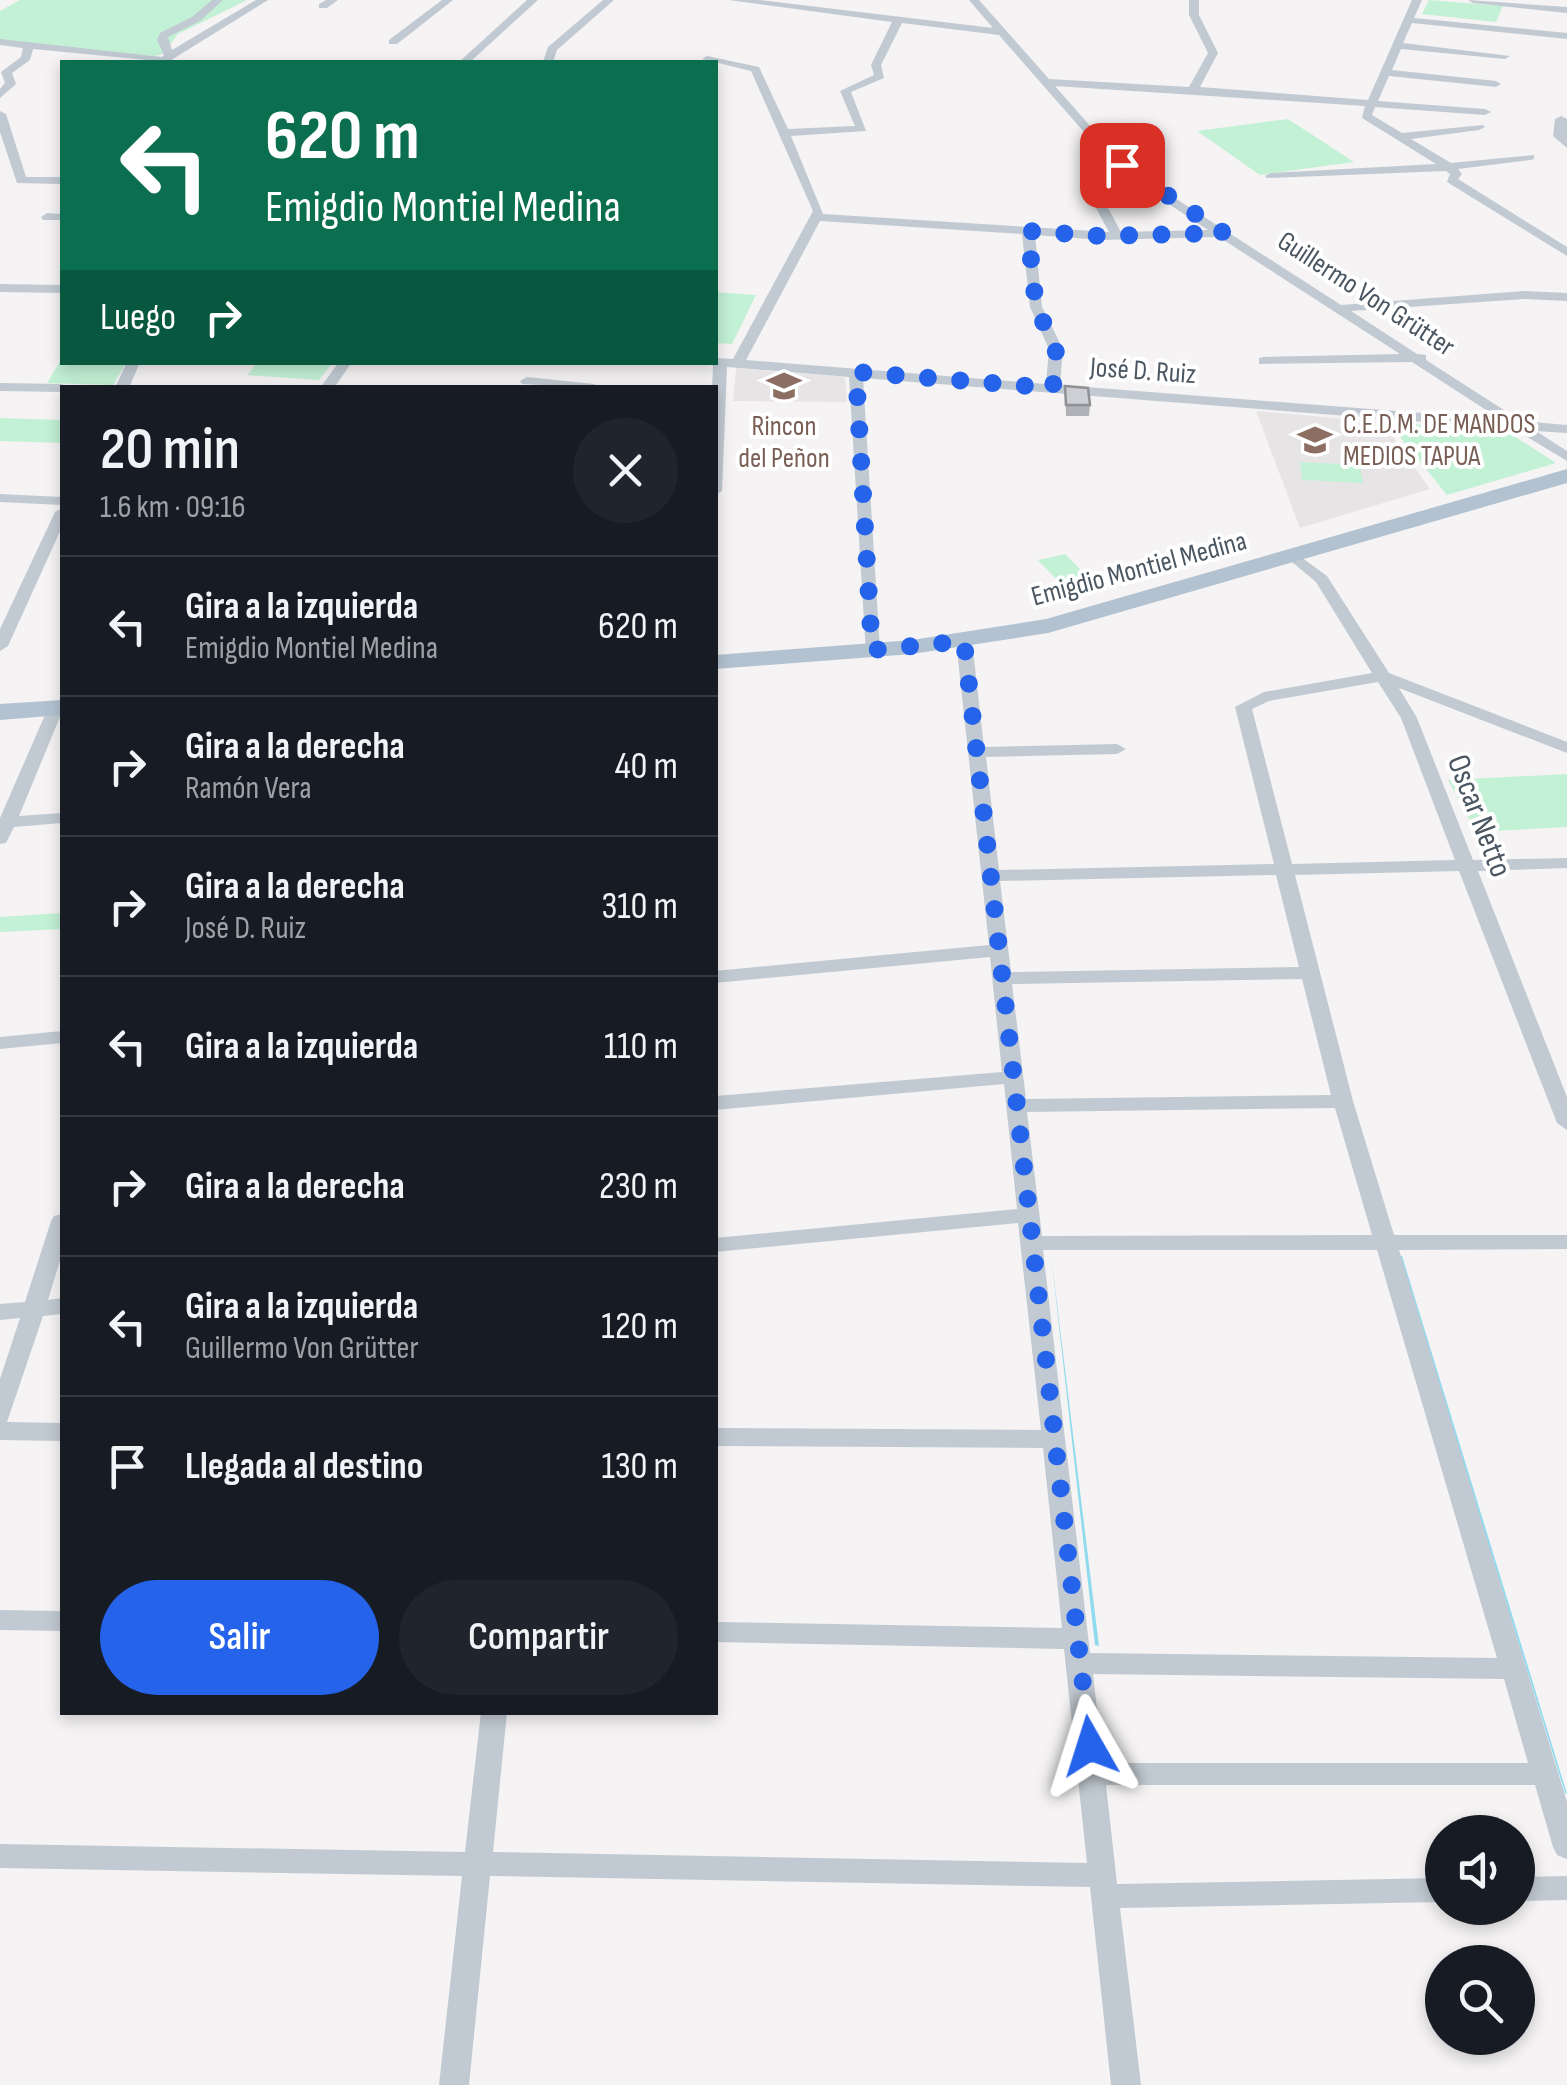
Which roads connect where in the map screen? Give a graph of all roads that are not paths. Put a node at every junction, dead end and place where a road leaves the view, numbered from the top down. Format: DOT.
graph roads {
  1 [pos="218,0"];
  2 [pos="259,0"];
  3 [pos="448,0"];
  4 [pos="533,0"];
  5 [pos="609,0"];
  6 [pos="734,0"];
  7 [pos="974,0"];
  8 [pos="1194,0"];
  9 [pos="1417,0"];
  10 [pos="1473,0"];
  11 [pos="1567,10"];
  12 [pos="898,20"];
  13 [pos="1408,20"];
  14 [pos="1002,32"];
  15 [pos="1567,36"];
  16 [pos="0,42"];
  17 [pos="392,42"];
  18 [pos="29,43"];
  19 [pos="1396,45"];
  20 [pos="1505,56"];
  21 [pos="166,59"];
  22 [pos="707,59"];
  23 [pos="466,60"];
  24 [pos="549,60"];
  25 [pos="712,60"];
  26 [pos="718,61"];
  27 [pos="1384,72"];
  28 [pos="1047,82"];
  29 [pos="1496,84"];
  30 [pos="1193,90"];
  31 [pos="0,95"];
  32 [pos="1371,101"];
  33 [pos="1486,112"];
  34 [pos="0,114"];
  35 [pos="1561,119"];
  36 [pos="1479,127"];
  37 [pos="785,133"];
  38 [pos="1400,137"];
  39 [pos="1567,145"];
  40 [pos="1530,157"];
  41 [pos="1449,167"];
  42 [pos="20,173"];
  43 [pos="0,174"];
  44 [pos="1271,176"];
  45 [pos="60,182"];
  46 [pos="1096,198"];
  47 [pos="47,217"];
  48 [pos="60,217"];
  49 [pos="817,217"];
  50 [pos="1028,231"];
  51 [pos="1224,233"];
  52 [pos="1117,236"];
  53 [pos="1567,252"];
  54 [pos="0,288"];
  55 [pos="60,290"];
  56 [pos="1567,296"];
  57 [pos="1343,308"];
  58 [pos="1421,358"];
  59 [pos="1264,361"];
  60 [pos="718,362"];
  61 [pos="737,364"];
  62 [pos="856,372"];
  63 [pos="0,386"];
  64 [pos="60,388"];
  65 [pos="1053,388"];
  66 [pos="1517,425"];
  67 [pos="1567,429"];
  68 [pos="1566,472"];
  69 [pos="0,498"];
  70 [pos="60,501"];
  71 [pos="60,516"];
  72 [pos="1294,557"];
  73 [pos="964,641"];
  74 [pos="0,646"];
  75 [pos="872,650"];
  76 [pos="718,662"];
  77 [pos="1382,676"];
  78 [pos="59,708"];
  79 [pos="0,712"];
  80 [pos="1116,748"];
  81 [pos="1567,748"];
  82 [pos="976,752"];
  83 [pos="60,818"];
  84 [pos="2,828"];
  85 [pos="1567,862"];
  86 [pos="1466,864"];
  87 [pos="1283,867"];
  88 [pos="991,876"];
  89 [pos="999,950"];
  90 [pos="1307,972"];
  91 [pos="718,976"];
  92 [pos="1002,978"];
  93 [pos="60,1038"];
  94 [pos="0,1043"];
  95 [pos="1014,1076"];
  96 [pos="1343,1101"];
  97 [pos="718,1102"];
  98 [pos="1017,1106"];
  99 [pos="1567,1123"];
  100 [pos="1030,1215"];
  101 [pos="60,1227"];
  102 [pos="1567,1242"];
  103 [pos="1033,1244"];
  104 [pos="718,1245"];
  105 [pos="1385,1245"];
  106 [pos="60,1306"];
  107 [pos="34,1308"];
  108 [pos="0,1312"];
  109 [pos="0,1416"];
  110 [pos="0,1431"];
  111 [pos="60,1432"];
  112 [pos="718,1437"];
  113 [pos="1056,1439"];
  114 [pos="0,1620"];
  115 [pos="60,1621"];
  116 [pos="718,1632"];
  117 [pos="1080,1651"];
  118 [pos="1512,1669"];
  119 [pos="494,1715"];
  120 [pos="1093,1774"];
  121 [pos="1544,1774"];
  122 [pos="1562,1811"];
  123 [pos="1567,1847"];
  124 [pos="0,1856"];
  125 [pos="478,1864"];
  126 [pos="1105,1886"];
  127 [pos="1567,1888"];
  128 [pos="1535,1889"];
  129 [pos="1425,1890"];
  130 [pos="454,2085"];
  131 [pos="1126,2085"];
  1 -- 21 [label="street"];
  2 -- 21 [label="street"];
  3 -- 17 [label="street"];
  4 -- 23 [label="street"];
  5 -- 24 [label="street"];
  6 -- 12 [label="street"];
  7 -- 14 [label="street, Guillermo Von Grütter"];
  8 -- 30 [label="street"];
  9 -- 13 [label="street"];
  10 -- 11 [label="street"];
  12 -- 14 [label="street"];
  12 -- 37 [label="street"];
  13 -- 15 [label="street"];
  13 -- 19 [label="street"];
  14 -- 28 [label="street, Guillermo Von Grütter"];
  16 -- 18 [label="street"];
  18 -- 21 [label="street"];
  18 -- 31 [label="street"];
  19 -- 20 [label="street"];
  19 -- 27 [label="street"];
  22 -- 25 [label="street"];
  26 -- 37 [label="street"];
  27 -- 29 [label="street"];
  27 -- 32 [label="street"];
  28 -- 30 [label="street"];
  28 -- 51 [label="street, Guillermo Von Grütter"];
  30 -- 32 [label="street"];
  32 -- 33 [label="street"];
  32 -- 38 [label="street"];
  34 -- 42 [label="street"];
  35 -- 39 [label="street"];
  36 -- 38 [label="street"];
  37 -- 49 [label="street"];
  38 -- 41 [label="street"];
  40 -- 41 [label="street"];
  41 -- 44 [label="street"];
  41 -- 53 [label="street"];
  42 -- 43 [label="street"];
  42 -- 45 [label="street"];
  46 -- 52 [label="street"];
  47 -- 48 [label="street"];
  49 -- 50 [label="street"];
  49 -- 61 [label="street"];
  50 -- 52 [label="street"];
  50 -- 65 [label="street"];
  51 -- 52 [label="street"];
  51 -- 57 [label="street, Guillermo Von Grütter"];
  54 -- 55 [label="street"];
  56 -- 57 [label="street"];
  57 -- 58 [label="street, Guillermo Von Grütter"];
  58 -- 59 [label="street"];
  58 -- 66 [label="street, Guillermo Von Grütter"];
  60 -- 61 [label="street, José D. Ruiz"];
  61 -- 62 [label="street, José D. Ruiz"];
  62 -- 65 [label="street, José D. Ruiz"];
  62 -- 75 [label="street"];
  63 -- 64 [label="street"];
  65 -- 66 [label="street, José D. Ruiz"];
  66 -- 67 [label="street, José D. Ruiz"];
  66 -- 68 [label="street, Guillermo Von Grütter"];
  68 -- 72 [label="main road, Emigdio Montiel Medina"];
  69 -- 70 [label="street"];
  71 -- 74 [label="street"];
  72 -- 73 [label="main road, Emigdio Montiel Medina"];
  72 -- 77 [label="street, Oscar Netto"];
  73 -- 75 [label="main road, Emigdio Montiel Medina"];
  73 -- 82 [label="street"];
  75 -- 76 [label="main road, Emigdio Montiel Medina"];
  77 -- 81 [label="street"];
  77 -- 86 [label="street, Oscar Netto"];
  77 -- 87 [label="street"];
  78 -- 79 [label="main road"];
  78 -- 84 [label="street"];
  80 -- 82 [label="street"];
  82 -- 88 [label="street"];
  83 -- 84 [label="street"];
  85 -- 86 [label="street"];
  86 -- 87 [label="street"];
  86 -- 99 [label="street, Oscar Netto"];
  87 -- 88 [label="street"];
  87 -- 90 [label="street"];
  88 -- 89 [label="street"];
  89 -- 91 [label="street"];
  89 -- 92 [label="street"];
  90 -- 92 [label="street"];
  90 -- 96 [label="street"];
  92 -- 95 [label="street"];
  93 -- 94 [label="street"];
  95 -- 97 [label="street"];
  95 -- 98 [label="street"];
  96 -- 98 [label="street"];
  96 -- 105 [label="street"];
  98 -- 100 [label="street"];
  100 -- 103 [label="street"];
  100 -- 104 [label="street"];
  101 -- 107 [label="street"];
  102 -- 105 [label="street"];
  103 -- 105 [label="street"];
  103 -- 113 [label="street"];
  105 -- 118 [label="street"];
  106 -- 107 [label="street"];
  107 -- 108 [label="street"];
  107 -- 109 [label="street"];
  110 -- 111 [label="street"];
  112 -- 113 [label="street"];
  113 -- 117 [label="street"];
  114 -- 115 [label="street"];
  116 -- 117 [label="street"];
  117 -- 118 [label="street"];
  117 -- 120 [label="street"];
  118 -- 121 [label="street"];
  119 -- 125 [label="street"];
  120 -- 121 [label="street"];
  120 -- 126 [label="street"];
  121 -- 122 [label="street"];
  122 -- 123 [label="street"];
  124 -- 125 [label="street"];
  125 -- 126 [label="street"];
  125 -- 130 [label="street"];
  126 -- 129 [label="street"];
  126 -- 131 [label="street"];
  127 -- 128 [label="street"];
}
